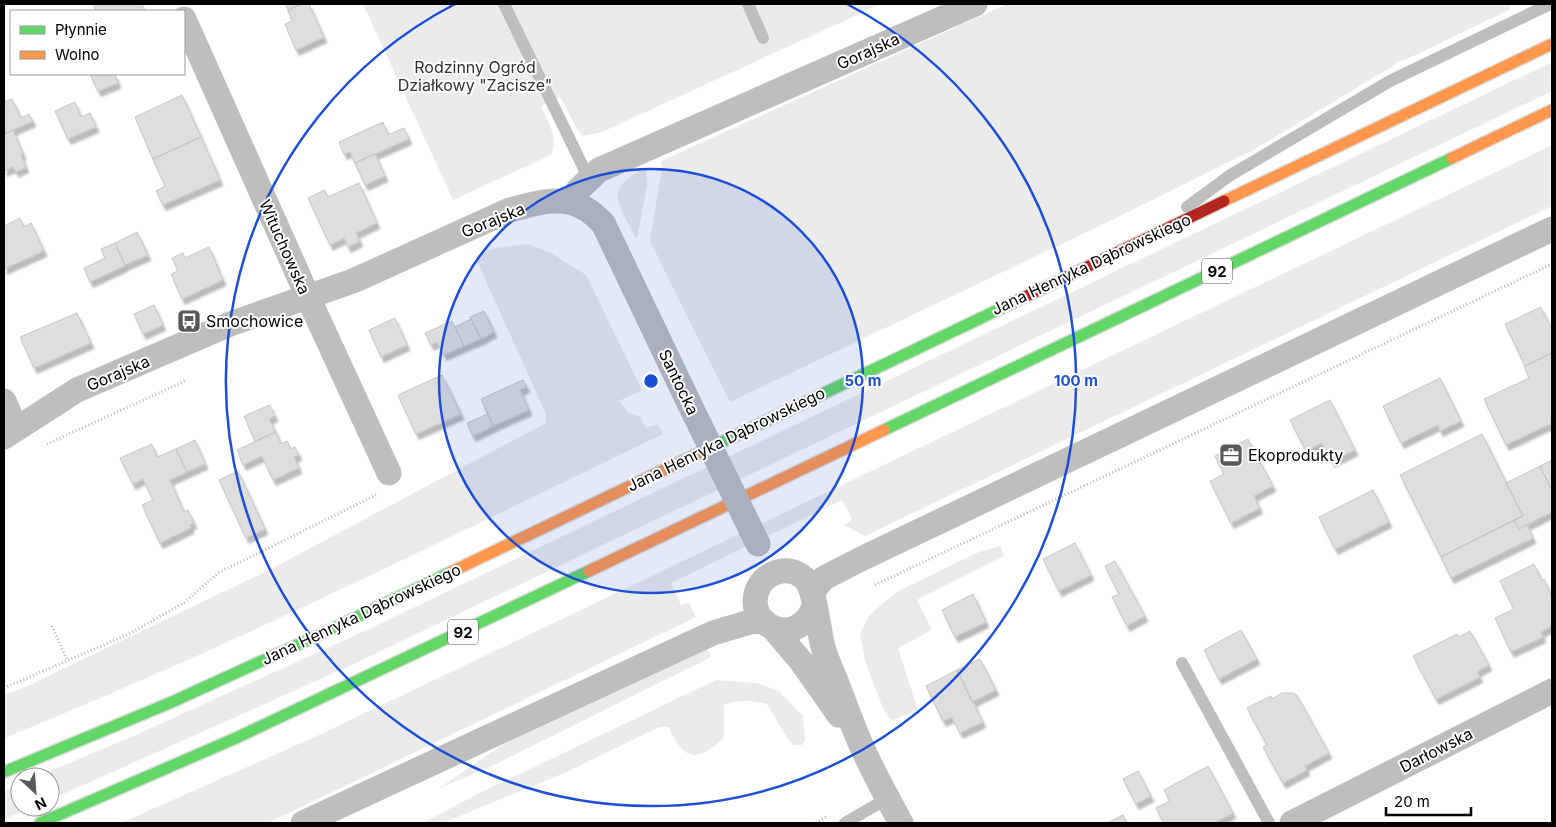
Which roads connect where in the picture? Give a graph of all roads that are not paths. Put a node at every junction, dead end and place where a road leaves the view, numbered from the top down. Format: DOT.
graph roads {
  1 [pos="504,4"];
  2 [pos="748,4"];
  3 [pos="975,4"];
  4 [pos="1550,4"];
  5 [pos="185,21"];
  6 [pos="764,38"];
  7 [pos="1552,44"];
  8 [pos="1552,110"];
  9 [pos="589,178"];
  10 [pos="572,203"];
  11 [pos="1552,229"];
  12 [pos="1148,238"];
  13 [pos="308,297"];
  14 [pos="4,401"];
  15 [pos="10,433"];
  16 [pos="389,473"];
  17 [pos="772,574"];
  18 [pos="814,598"];
  19 [pos="768,624"];
  20 [pos="1182,663"];
  21 [pos="1549,700"];
  22 [pos="862,748"];
  23 [pos="4,772"];
  24 [pos="888,798"];
  25 [pos="40,823"];
  26 [pos="303,823"];
  27 [pos="845,823"];
  28 [pos="901,823"];
  29 [pos="1269,823"];
  30 [pos="1292,823"];
  1 -- 9 [label="lane"];
  2 -- 6 [label="lane"];
  3 -- 9 [label="street, Gorajska"];
  4 -- 12 [label="lane"];
  5 -- 13 [label="street, Wituchowska"];
  7 -- 12 [label="main road, Jana Henryka Dąbrowskiego"];
  8 -- 25 [label="main road, 92"];
  9 -- 10 [label="street, Gorajska"];
  10 -- 13 [label="street, Gorajska"];
  10 -- 17 [label="street, Santocka, bridge"];
  11 -- 18 [label="street"];
  12 -- 23 [label="main road, Jana Henryka Dąbrowskiego"];
  13 -- 15 [label="street, Gorajska"];
  13 -- 16 [label="street, Wituchowska"];
  14 -- 15 [label="street"];
  17 -- 18 [label="street"];
  17 -- 19 [label="street"];
  18 -- 19 [label="street"];
  18 -- 22 [label="street"];
  19 -- 22 [label="street"];
  19 -- 26 [label="street"];
  20 -- 29 [label="lane"];
  21 -- 30 [label="street, Darłowska"];
  22 -- 24 [label="street"];
  24 -- 27 [label="lane"];
  24 -- 28 [label="street"];
}
